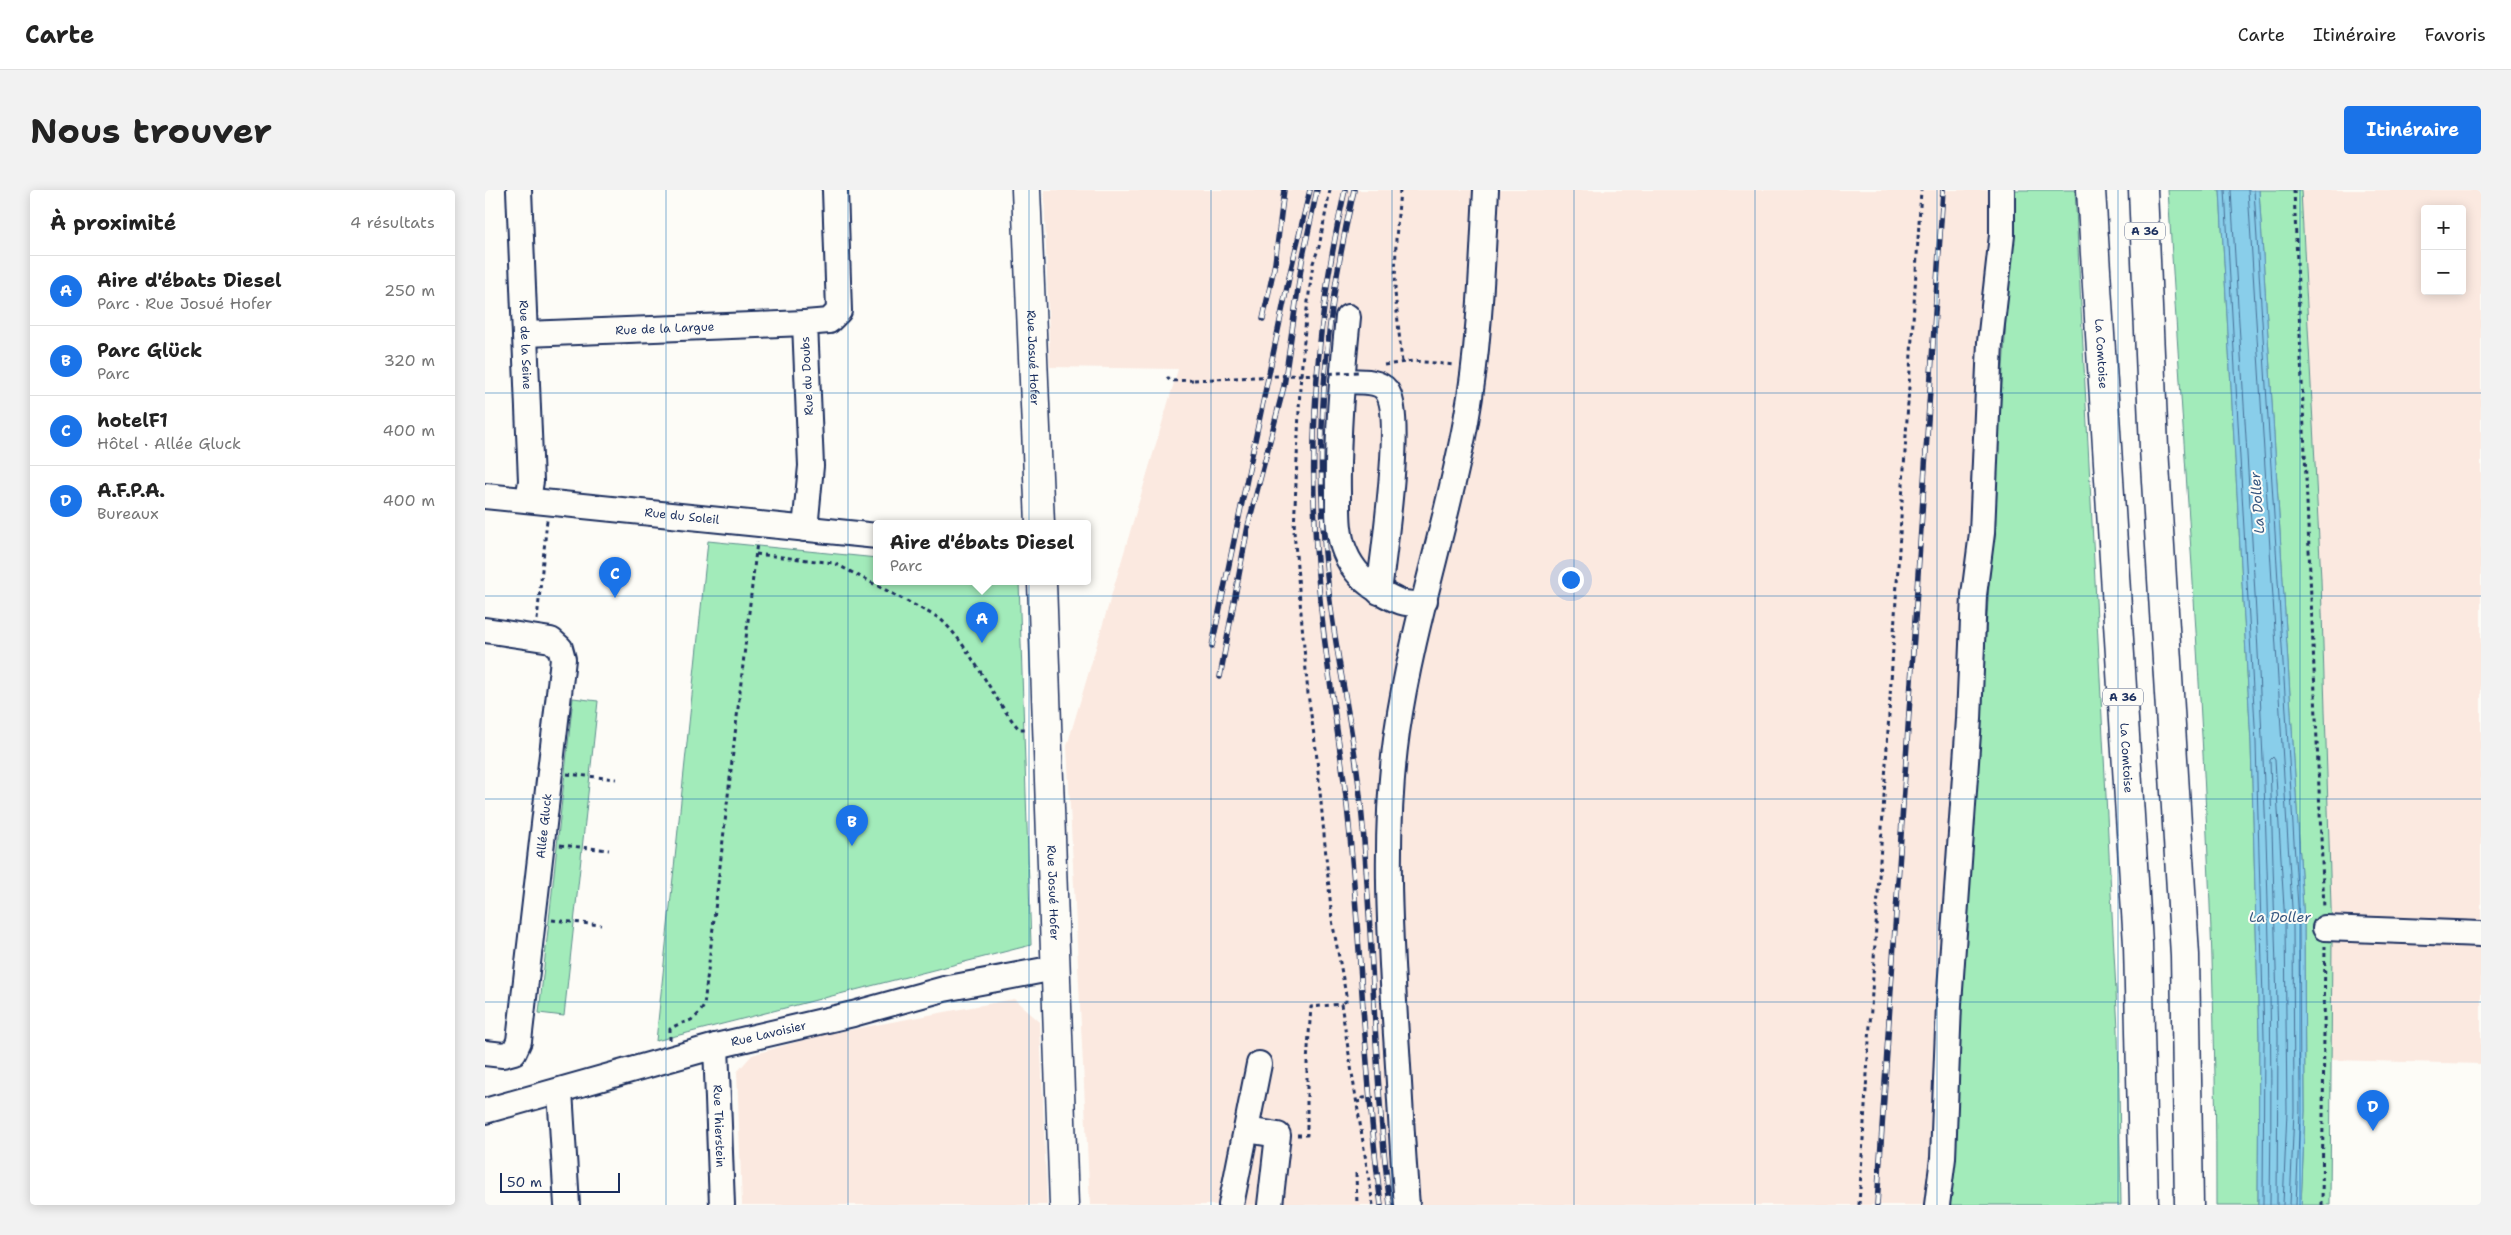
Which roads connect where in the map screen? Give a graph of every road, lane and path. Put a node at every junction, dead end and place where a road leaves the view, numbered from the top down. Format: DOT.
graph roads {
  1 [pos="519,190"];
  2 [pos="835,190"];
  3 [pos="1026,190"];
  4 [pos="1330,190"];
  5 [pos="1400,190"];
  6 [pos="1486,190"];
  7 [pos="1921,190"];
  8 [pos="2002,190"];
  9 [pos="2091,190"];
  10 [pos="2143,190"];
  11 [pos="2294,190"];
  12 [pos="1348,317"];
  13 [pos="805,323"];
  14 [pos="526,334"];
  15 [pos="1402,362"];
  16 [pos="1377,363"];
  17 [pos="1474,368"];
  18 [pos="1351,376"];
  19 [pos="1167,377"];
  20 [pos="485,496"];
  21 [pos="538,501"];
  22 [pos="1040,520"];
  23 [pos="760,524"];
  24 [pos="805,529"];
  25 [pos="873,536"];
  26 [pos="756,554"];
  27 [pos="873,583"];
  28 [pos="876,585"];
  29 [pos="1042,585"];
  30 [pos="1379,592"];
  31 [pos="1425,601"];
  32 [pos="485,630"];
  33 [pos="535,636"];
  34 [pos="1035,729"];
  35 [pos="550,773"];
  36 [pos="616,779"];
  37 [pos="542,843"];
  38 [pos="609,850"];
  39 [pos="534,918"];
  40 [pos="601,925"];
  41 [pos="2325,928"];
  42 [pos="2481,934"];
  43 [pos="1055,968"];
  44 [pos="1341,1004"];
  45 [pos="716,1046"];
  46 [pos="485,1053"];
  47 [pos="674,1058"];
  48 [pos="1259,1064"];
  49 [pos="560,1091"];
  50 [pos="1399,1100"];
  51 [pos="1357,1102"];
  52 [pos="485,1111"];
  53 [pos="1246,1130"];
  54 [pos="1278,1135"];
  55 [pos="1356,1174"];
  56 [pos="567,1205"];
  57 [pos="722,1205"];
  58 [pos="1064,1205"];
  59 [pos="1231,1205"];
  60 [pos="1270,1205"];
  61 [pos="1357,1205"];
  62 [pos="1373,1205"];
  63 [pos="1407,1205"];
  64 [pos="1859,1205"];
  65 [pos="1937,1205"];
  66 [pos="2145,1205"];
  67 [pos="2189,1205"];
  68 [pos="2322,1205"];
  1 -- 14 [label="street, Rue de la Seine"];
  2 -- 13 [label="street, Rue du Doubs"];
  3 -- 22 [label="main road, Rue Josué Hofer"];
  4 -- 44 [label="path"];
  5 -- 15 [label="path"];
  6 -- 17 [label="street"];
  7 -- 64 [label="path"];
  8 -- 65 [label="street"];
  9 -- 66 [label="main road, La Comtoise / A 36"];
  10 -- 67 [label="main road, A 36"];
  11 -- 41 [label="path"];
  12 -- 18 [label="street"];
  13 -- 14 [label="street, Rue de la Largue"];
  13 -- 24 [label="street, Rue du Doubs"];
  14 -- 21 [label="street, Rue de la Seine"];
  15 -- 16 [label="path"];
  15 -- 17 [label="path"];
  17 -- 31 [label="street"];
  18 -- 19 [label="path, bridge"];
  18 -- 30 [label="street"];
  18 -- 30 [label="street"];
  20 -- 21 [label="street, Rue du Soleil"];
  21 -- 23 [label="street, Rue du Soleil"];
  21 -- 33 [label="path"];
  23 -- 24 [label="street, Rue du Soleil"];
  23 -- 26 [label="path"];
  24 -- 25 [label="street, Rue du Soleil"];
  26 -- 27 [label="path"];
  26 -- 47 [label="path"];
  28 -- 34 [label="path"];
  29 -- 43 [label="main road, Rue Josué Hofer"];
  30 -- 31 [label="street"];
  31 -- 50 [label="street"];
  32 -- 33 [label="street, Allée Gluck"];
  33 -- 35 [label="street, Allée Gluck"];
  35 -- 36 [label="path"];
  35 -- 37 [label="street, Allée Gluck"];
  37 -- 38 [label="path"];
  37 -- 39 [label="street, Allée Gluck"];
  39 -- 40 [label="path"];
  39 -- 46 [label="street, Allée Gluck"];
  41 -- 42 [label="street"];
  41 -- 68 [label="path"];
  43 -- 45 [label="street, Rue Lavoisier"];
  43 -- 58 [label="main road, Rue Josué Hofer"];
  44 -- 51 [label="path"];
  44 -- 54 [label="path"];
  45 -- 47 [label="street, Rue Lavoisier"];
  45 -- 57 [label="street, Rue Thierstein"];
  47 -- 49 [label="street, Rue Lavoisier"];
  48 -- 53 [label="street"];
  49 -- 52 [label="street, Rue Lavoisier"];
  49 -- 56 [label="street"];
  50 -- 51 [label="path"];
  50 -- 63 [label="street"];
  51 -- 62 [label="path"];
  53 -- 54 [label="street"];
  53 -- 59 [label="street"];
  54 -- 60 [label="street"];
  55 -- 61 [label="path"];
}
